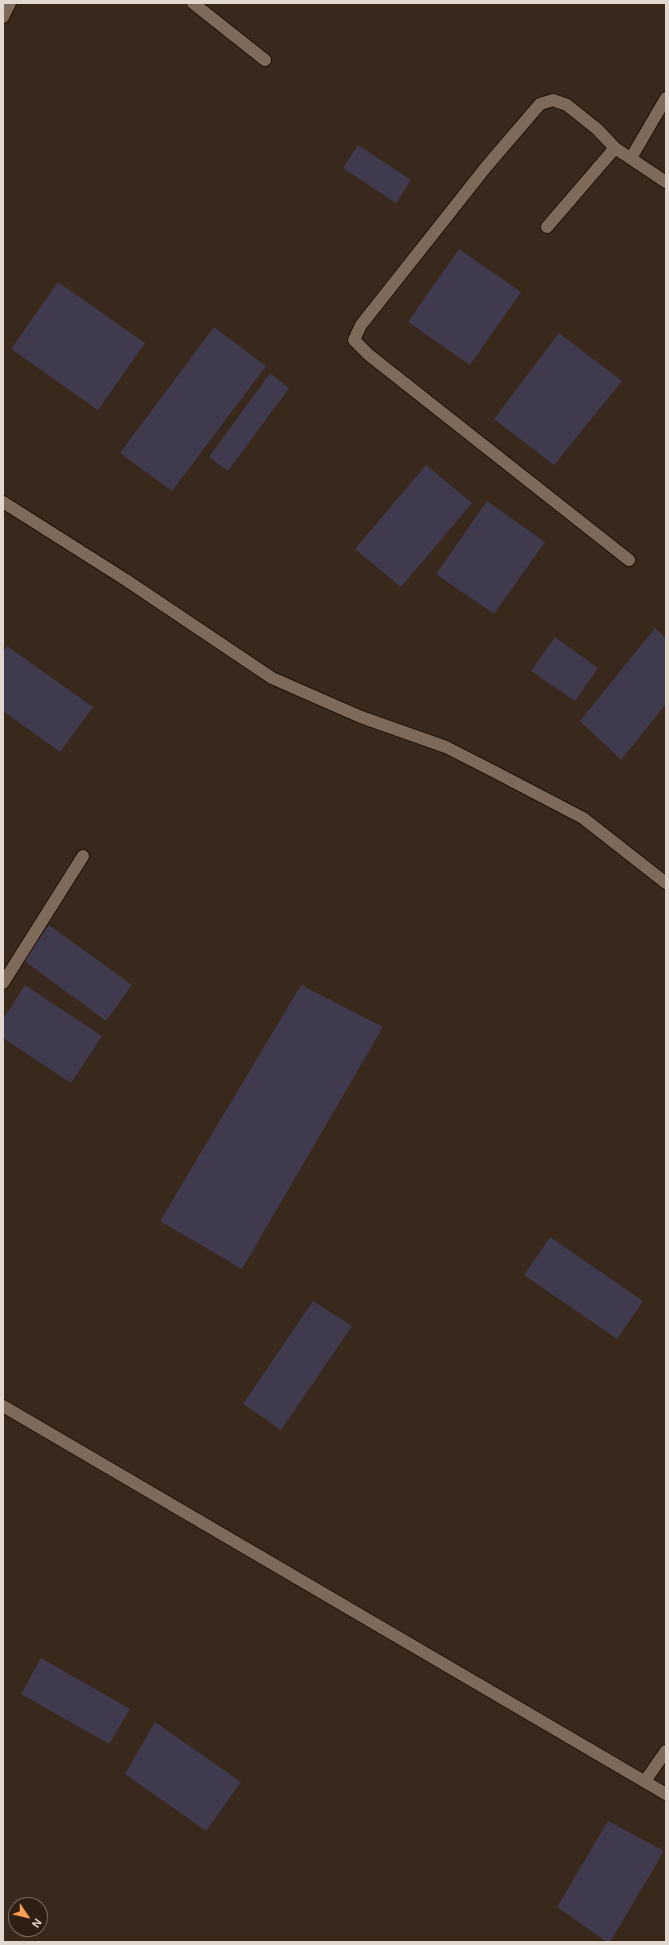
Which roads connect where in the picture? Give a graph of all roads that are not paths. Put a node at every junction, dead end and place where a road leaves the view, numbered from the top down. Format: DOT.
graph roads {
  1 [pos="10,3"];
  2 [pos="192,3"];
  3 [pos="3,17"];
  4 [pos="265,60"];
  5 [pos="666,98"];
  6 [pos="615,148"];
  7 [pos="631,158"];
  8 [pos="666,182"];
  9 [pos="547,227"];
  10 [pos="3,502"];
  11 [pos="629,560"];
  12 [pos="83,856"];
  13 [pos="666,883"];
  14 [pos="3,983"];
  15 [pos="3,1406"];
  16 [pos="666,1751"];
  17 [pos="645,1781"];
  18 [pos="666,1794"];
  1 -- 3 [label="street"];
  2 -- 4 [label="street"];
  5 -- 7 [label="street"];
  6 -- 7 [label="street"];
  6 -- 9 [label="street"];
  6 -- 11 [label="street"];
  7 -- 8 [label="street"];
  10 -- 13 [label="street"];
  12 -- 14 [label="street"];
  15 -- 17 [label="street"];
  16 -- 17 [label="street"];
  17 -- 18 [label="street"];
}
